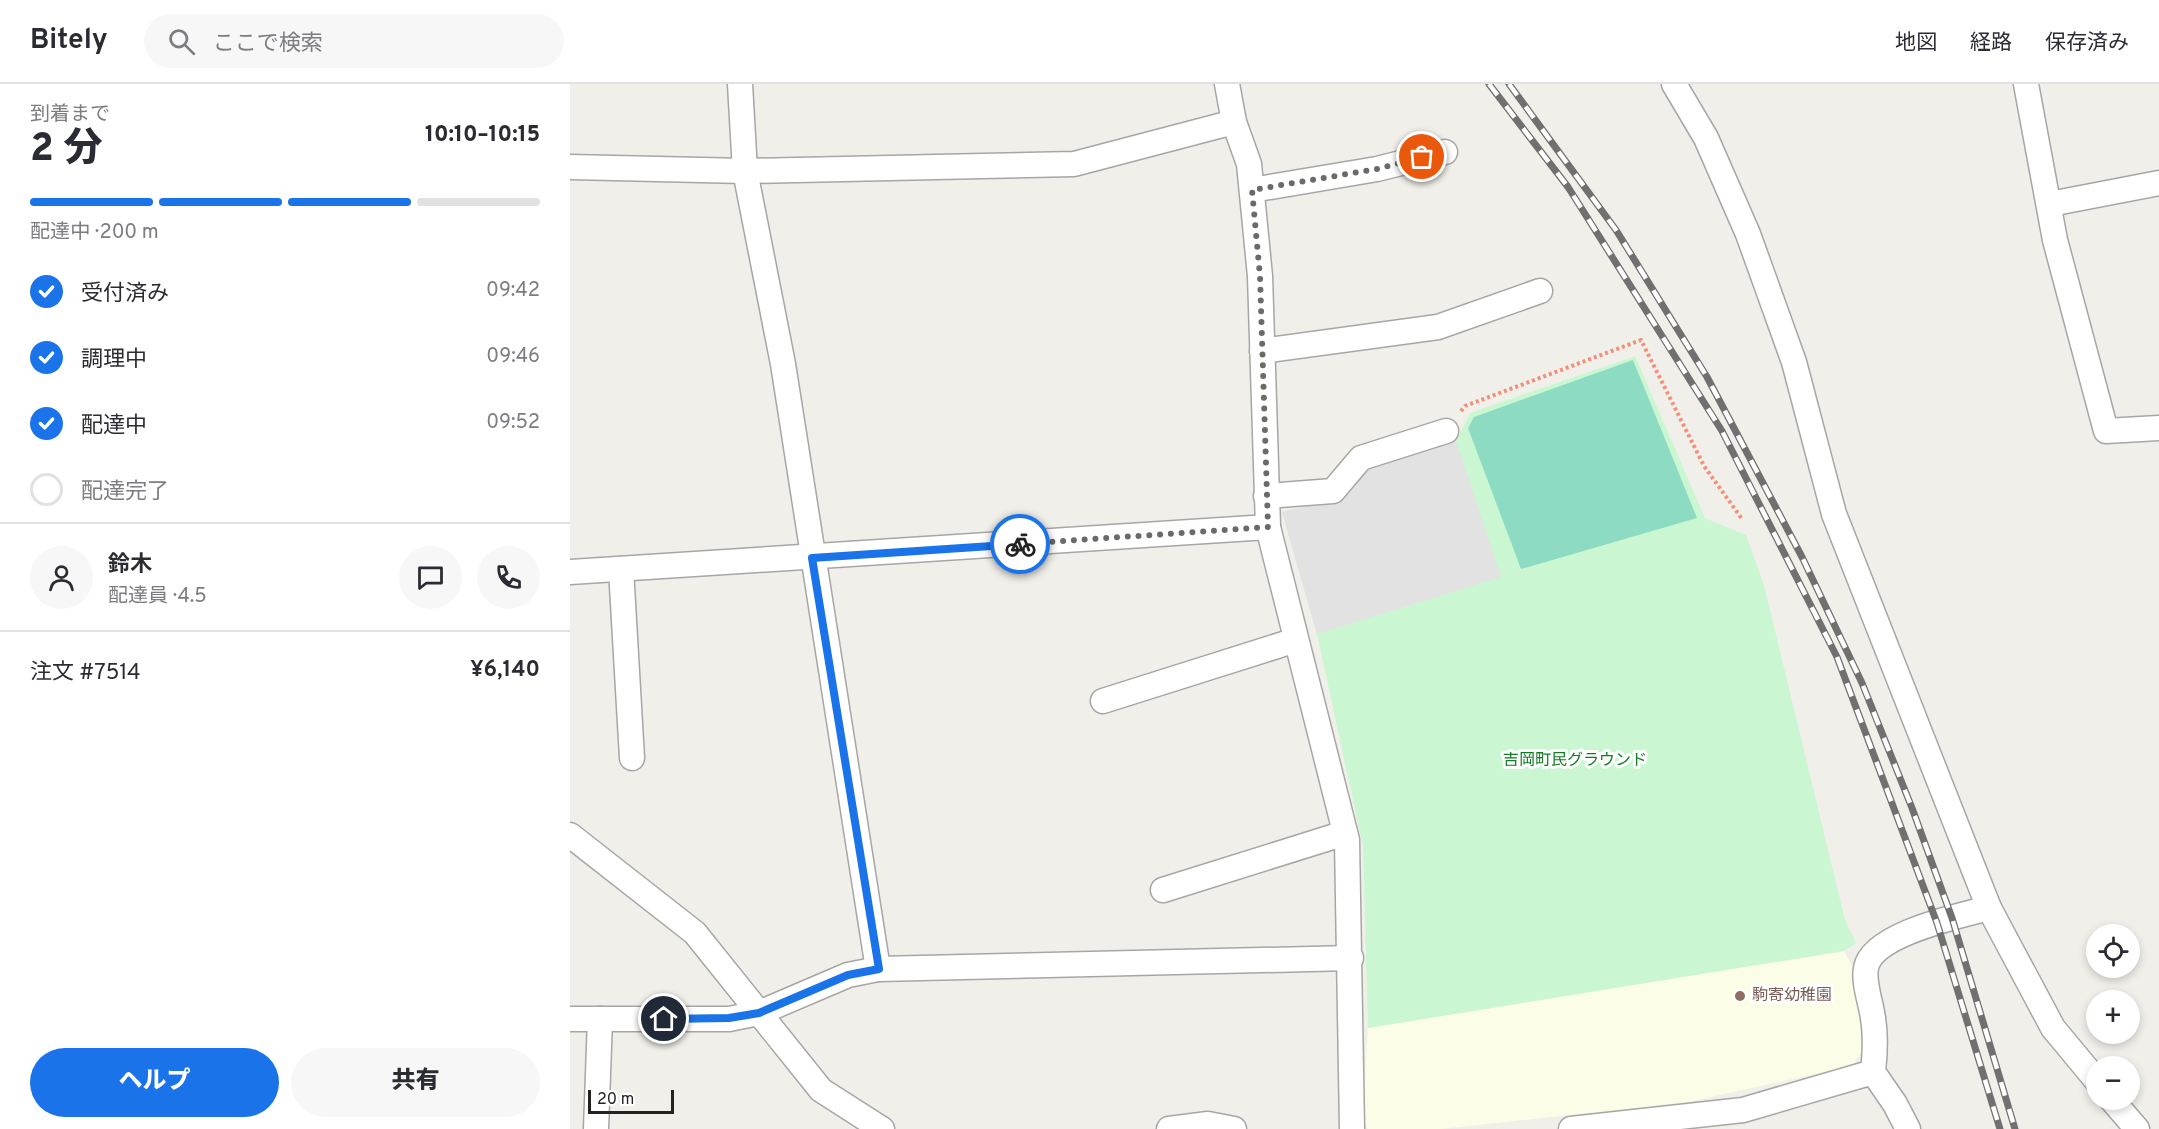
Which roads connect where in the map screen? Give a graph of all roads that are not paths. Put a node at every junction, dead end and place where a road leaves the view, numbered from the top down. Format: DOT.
graph roads {
  1 [pos="740,84"];
  2 [pos="1227,84"];
  3 [pos="1674,84"];
  4 [pos="2026,84"];
  5 [pos="1234,122"];
  6 [pos="1445,152"];
  7 [pos="570,167"];
  8 [pos="746,171"];
  9 [pos="2159,183"];
  10 [pos="1252,190"];
  11 [pos="2050,204"];
  12 [pos="1540,291"];
  13 [pos="1262,351"];
  14 [pos="2159,428"];
  15 [pos="1446,431"];
  16 [pos="1266,496"];
  17 [pos="1268,527"];
  18 [pos="812,558"];
  19 [pos="621,569"];
  20 [pos="570,572"];
  21 [pos="1296,640"];
  22 [pos="1103,701"];
  23 [pos="632,758"];
  24 [pos="1345,832"];
  25 [pos="570,835"];
  26 [pos="1163,890"];
  27 [pos="1989,908"];
  28 [pos="1351,958"];
  29 [pos="879,969"];
  30 [pos="759,1013"];
  31 [pos="570,1019"];
  32 [pos="600,1019"];
  33 [pos="2086,1068"];
  34 [pos="1873,1072"];
  35 [pos="2121,1110"];
  36 [pos="596,1129"];
  37 [pos="882,1129"];
  38 [pos="1169,1129"];
  39 [pos="1234,1129"];
  40 [pos="1352,1129"];
  41 [pos="1571,1129"];
  42 [pos="1908,1129"];
  43 [pos="2137,1129"];
  1 -- 8 [label="street"];
  2 -- 5 [label="street"];
  3 -- 27 [label="street"];
  4 -- 11 [label="street"];
  5 -- 8 [label="street"];
  5 -- 10 [label="street"];
  6 -- 10 [label="street"];
  7 -- 8 [label="street"];
  8 -- 18 [label="street"];
  9 -- 11 [label="street"];
  10 -- 13 [label="street"];
  11 -- 14 [label="street"];
  12 -- 13 [label="street"];
  13 -- 16 [label="street"];
  15 -- 16 [label="street"];
  16 -- 17 [label="street"];
  17 -- 18 [label="street"];
  17 -- 21 [label="street"];
  18 -- 19 [label="street"];
  18 -- 29 [label="street"];
  19 -- 20 [label="street"];
  19 -- 23 [label="street"];
  21 -- 22 [label="street"];
  21 -- 24 [label="street"];
  24 -- 26 [label="street"];
  24 -- 28 [label="street"];
  25 -- 30 [label="street"];
  27 -- 33 [label="street"];
  27 -- 34 [label="street"];
  28 -- 29 [label="street"];
  28 -- 40 [label="street"];
  29 -- 30 [label="street"];
  30 -- 32 [label="street"];
  30 -- 37 [label="street"];
  31 -- 32 [label="street"];
  32 -- 36 [label="street"];
  34 -- 41 [label="street"];
  34 -- 42 [label="street"];
  35 -- 43 [label="street"];
  38 -- 39 [label="street"];
}
